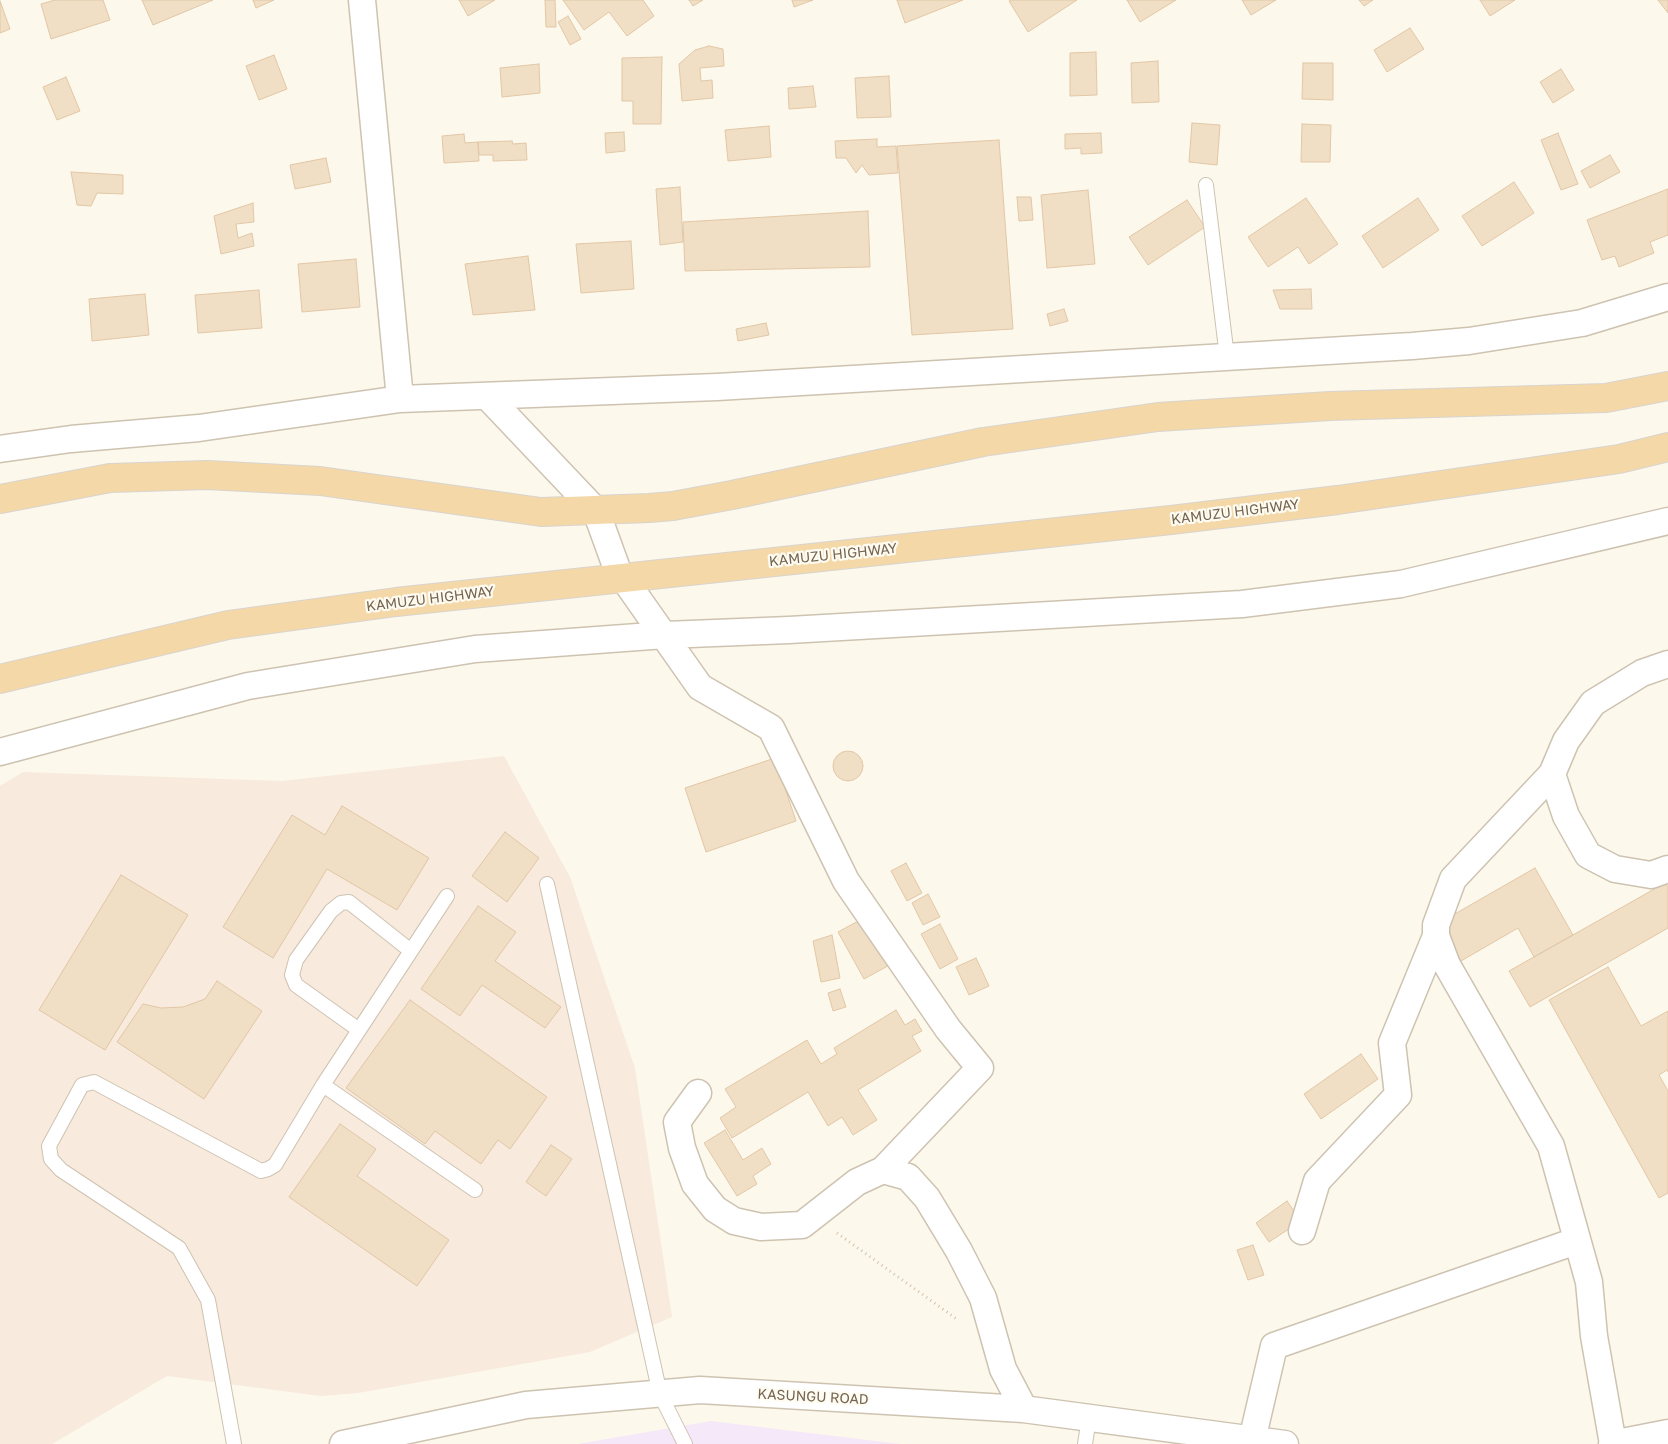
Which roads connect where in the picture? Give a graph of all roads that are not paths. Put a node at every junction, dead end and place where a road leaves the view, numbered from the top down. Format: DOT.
graph roads {
  1 [pos="362,0"];
  2 [pos="1206,186"];
  3 [pos="1668,297"];
  4 [pos="1227,357"];
  5 [pos="1668,386"];
  6 [pos="487,396"];
  7 [pos="400,399"];
  8 [pos="1668,447"];
  9 [pos="0,449"];
  10 [pos="0,498"];
  11 [pos="596,511"];
  12 [pos="1668,521"];
  13 [pos="623,578"];
  14 [pos="665,635"];
  15 [pos="1668,664"];
  16 [pos="0,680"];
  17 [pos="0,752"];
  18 [pos="1552,774"];
  19 [pos="1668,869"];
  20 [pos="547,884"];
  21 [pos="447,896"];
  22 [pos="1436,936"];
  23 [pos="411,951"];
  24 [pos="359,1030"];
  25 [pos="323,1085"];
  26 [pos="698,1093"];
  27 [pos="883,1170"];
  28 [pos="475,1190"];
  29 [pos="1302,1231"];
  30 [pos="1576,1241"];
  31 [pos="660,1394"];
  32 [pos="1024,1409"];
  33 [pos="1089,1418"];
  34 [pos="1668,1433"];
  35 [pos="1197,1439"];
  36 [pos="1252,1440"];
  37 [pos="234,1444"];
  38 [pos="353,1444"];
  39 [pos="684,1444"];
  40 [pos="1085,1444"];
  41 [pos="1285,1444"];
  42 [pos="1613,1444"];
  1 -- 7 [label="street"];
  2 -- 4 [label="lane"];
  3 -- 4 [label="street"];
  4 -- 6 [label="street"];
  5 -- 11 [label="highway"];
  6 -- 7 [label="street"];
  6 -- 11 [label="street"];
  7 -- 9 [label="street"];
  8 -- 13 [label="highway, KAMUZU HIGHWAY"];
  10 -- 11 [label="highway"];
  11 -- 13 [label="street"];
  12 -- 14 [label="street"];
  13 -- 14 [label="street"];
  13 -- 16 [label="highway, KAMUZU HIGHWAY"];
  14 -- 17 [label="street"];
  14 -- 27 [label="street"];
  15 -- 18 [label="street"];
  18 -- 19 [label="street"];
  18 -- 22 [label="street"];
  20 -- 31 [label="lane"];
  21 -- 23 [label="lane"];
  22 -- 29 [label="street"];
  22 -- 30 [label="street"];
  23 -- 24 [label="lane"];
  23 -- 24 [label="lane"];
  24 -- 25 [label="lane"];
  25 -- 28 [label="lane"];
  25 -- 37 [label="lane"];
  26 -- 27 [label="street"];
  27 -- 32 [label="street"];
  30 -- 36 [label="street"];
  30 -- 42 [label="street"];
  31 -- 32 [label="street, KASUNGU ROAD"];
  31 -- 38 [label="street, KASUNGU ROAD"];
  31 -- 39 [label="lane"];
  32 -- 33 [label="street, KASUNGU ROAD"];
  33 -- 35 [label="street, KASUNGU ROAD"];
  33 -- 40 [label="lane"];
  34 -- 42 [label="street"];
  35 -- 36 [label="street, KASUNGU ROAD"];
  36 -- 41 [label="street, KASUNGU ROAD"];
}
